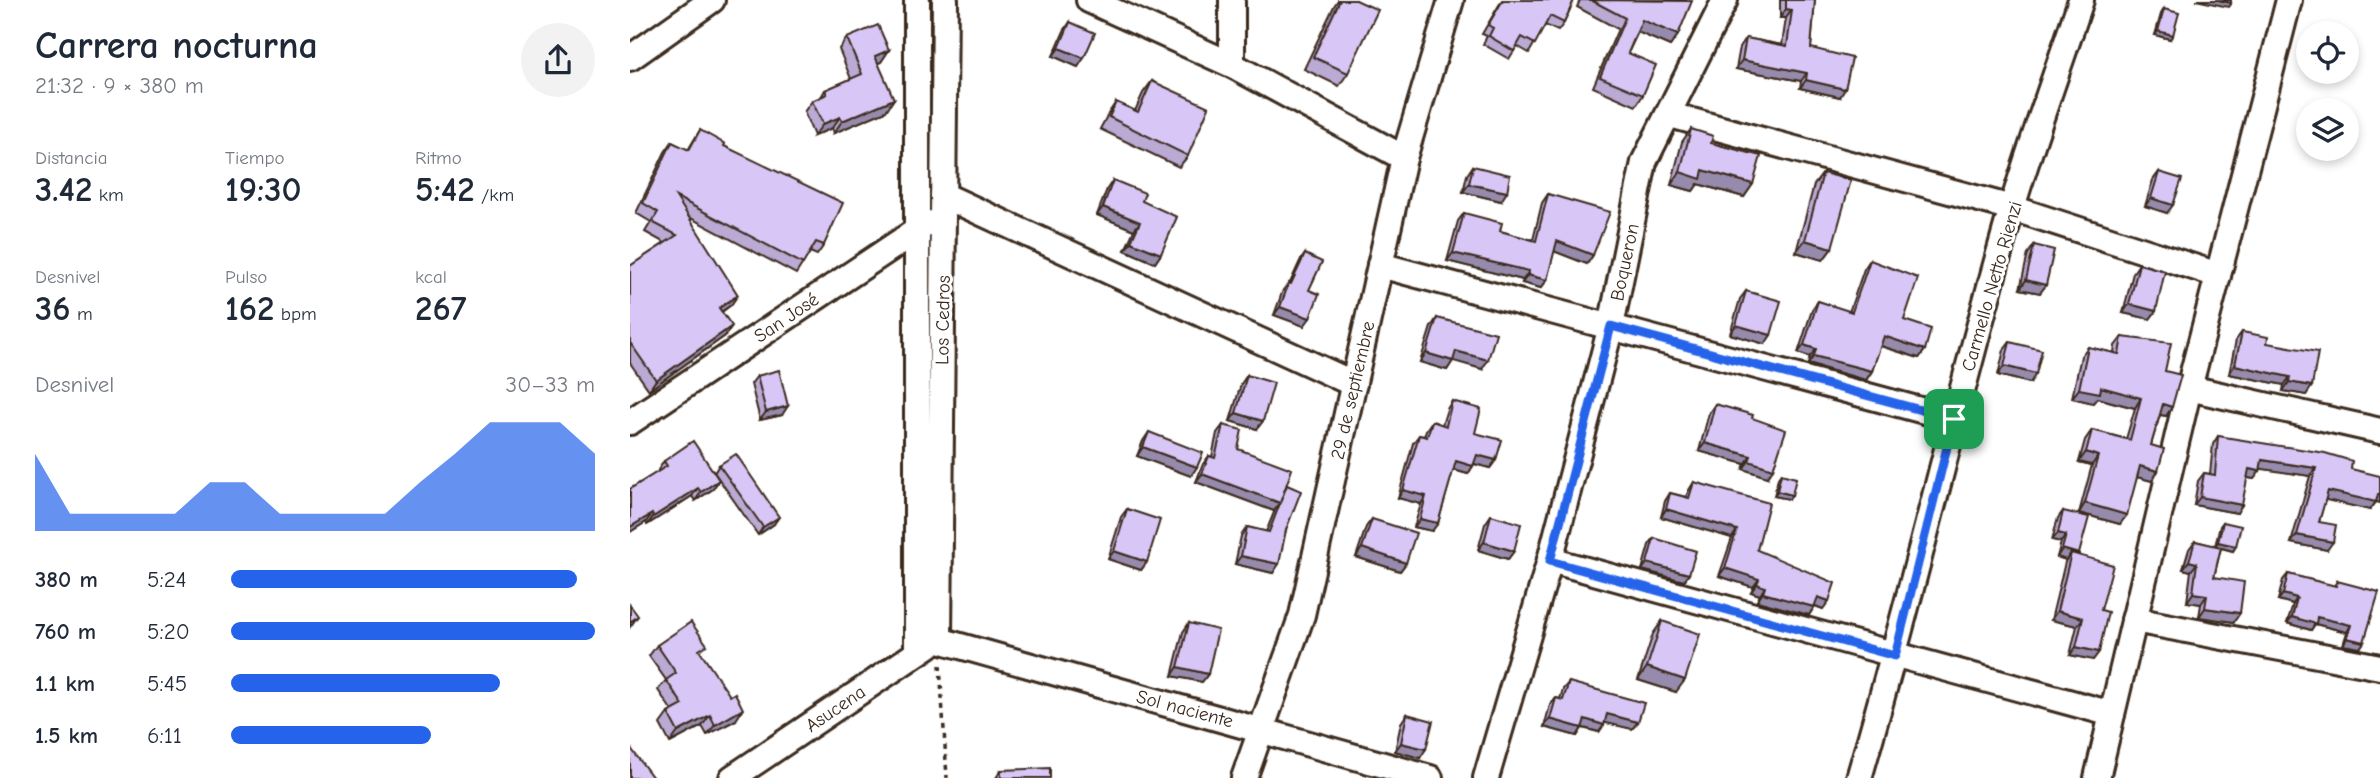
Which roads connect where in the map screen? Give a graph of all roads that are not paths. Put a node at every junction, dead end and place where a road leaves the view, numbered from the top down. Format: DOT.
graph roads {
  1 [pos="712,0"];
  2 [pos="917,0"];
  3 [pos="945,0"];
  4 [pos="1089,0"];
  5 [pos="1232,0"];
  6 [pos="1451,0"];
  7 [pos="1725,0"];
  8 [pos="2081,0"];
  9 [pos="2289,0"];
  10 [pos="630,58"];
  11 [pos="1232,65"];
  12 [pos="1670,115"];
  13 [pos="1404,158"];
  14 [pos="943,204"];
  15 [pos="2012,208"];
  16 [pos="917,231"];
  17 [pos="1380,265"];
  18 [pos="2218,275"];
  19 [pos="1611,326"];
  20 [pos="1354,384"];
  21 [pos="2189,388"];
  22 [pos="634,410"];
  23 [pos="1954,419"];
  24 [pos="2380,431"];
  25 [pos="1550,561"];
  26 [pos="2134,620"];
  27 [pos="939,640"];
  28 [pos="917,652"];
  29 [pos="1895,656"];
  30 [pos="2380,667"];
  31 [pos="2112,714"];
  32 [pos="1262,729"];
  33 [pos="732,778"];
  34 [pos="1244,778"];
  35 [pos="1430,778"];
  36 [pos="1486,778"];
  37 [pos="1859,778"];
  38 [pos="2097,778"];
  1 -- 10 [label="street"];
  2 -- 16 [label="street"];
  3 -- 14 [label="street, Los Cedros"];
  4 -- 11 [label="street"];
  5 -- 11 [label="street"];
  6 -- 13 [label="street, 29 de septiembre"];
  7 -- 12 [label="street, Boqueron"];
  8 -- 15 [label="street, Carmello Netto Rienzi"];
  9 -- 18 [label="street"];
  11 -- 13 [label="street"];
  12 -- 15 [label="street"];
  12 -- 19 [label="street, Boqueron"];
  13 -- 17 [label="street, 29 de septiembre"];
  14 -- 16 [label="street, San José"];
  14 -- 20 [label="street"];
  14 -- 27 [label="street, Los Cedros"];
  15 -- 18 [label="street"];
  15 -- 23 [label="street, Carmello Netto Rienzi"];
  16 -- 22 [label="street, San José"];
  16 -- 28 [label="street"];
  17 -- 19 [label="street"];
  17 -- 20 [label="street, 29 de septiembre"];
  18 -- 21 [label="street"];
  19 -- 23 [label="street"];
  19 -- 25 [label="street, Boqueron"];
  20 -- 32 [label="street, 29 de septiembre"];
  21 -- 24 [label="street"];
  21 -- 26 [label="street"];
  23 -- 29 [label="street, Carmello Netto Rienzi"];
  25 -- 29 [label="street"];
  25 -- 36 [label="street, Boqueron"];
  26 -- 30 [label="street"];
  26 -- 31 [label="street"];
  27 -- 28 [label="street, Asucena"];
  27 -- 32 [label="street, Sol naciente"];
  28 -- 33 [label="street, Asucena"];
  29 -- 31 [label="street"];
  29 -- 37 [label="street, Carmello Netto Rienzi"];
  31 -- 38 [label="street"];
  32 -- 34 [label="street, 29 de septiembre"];
  32 -- 35 [label="street, Sol naciente"];
}
